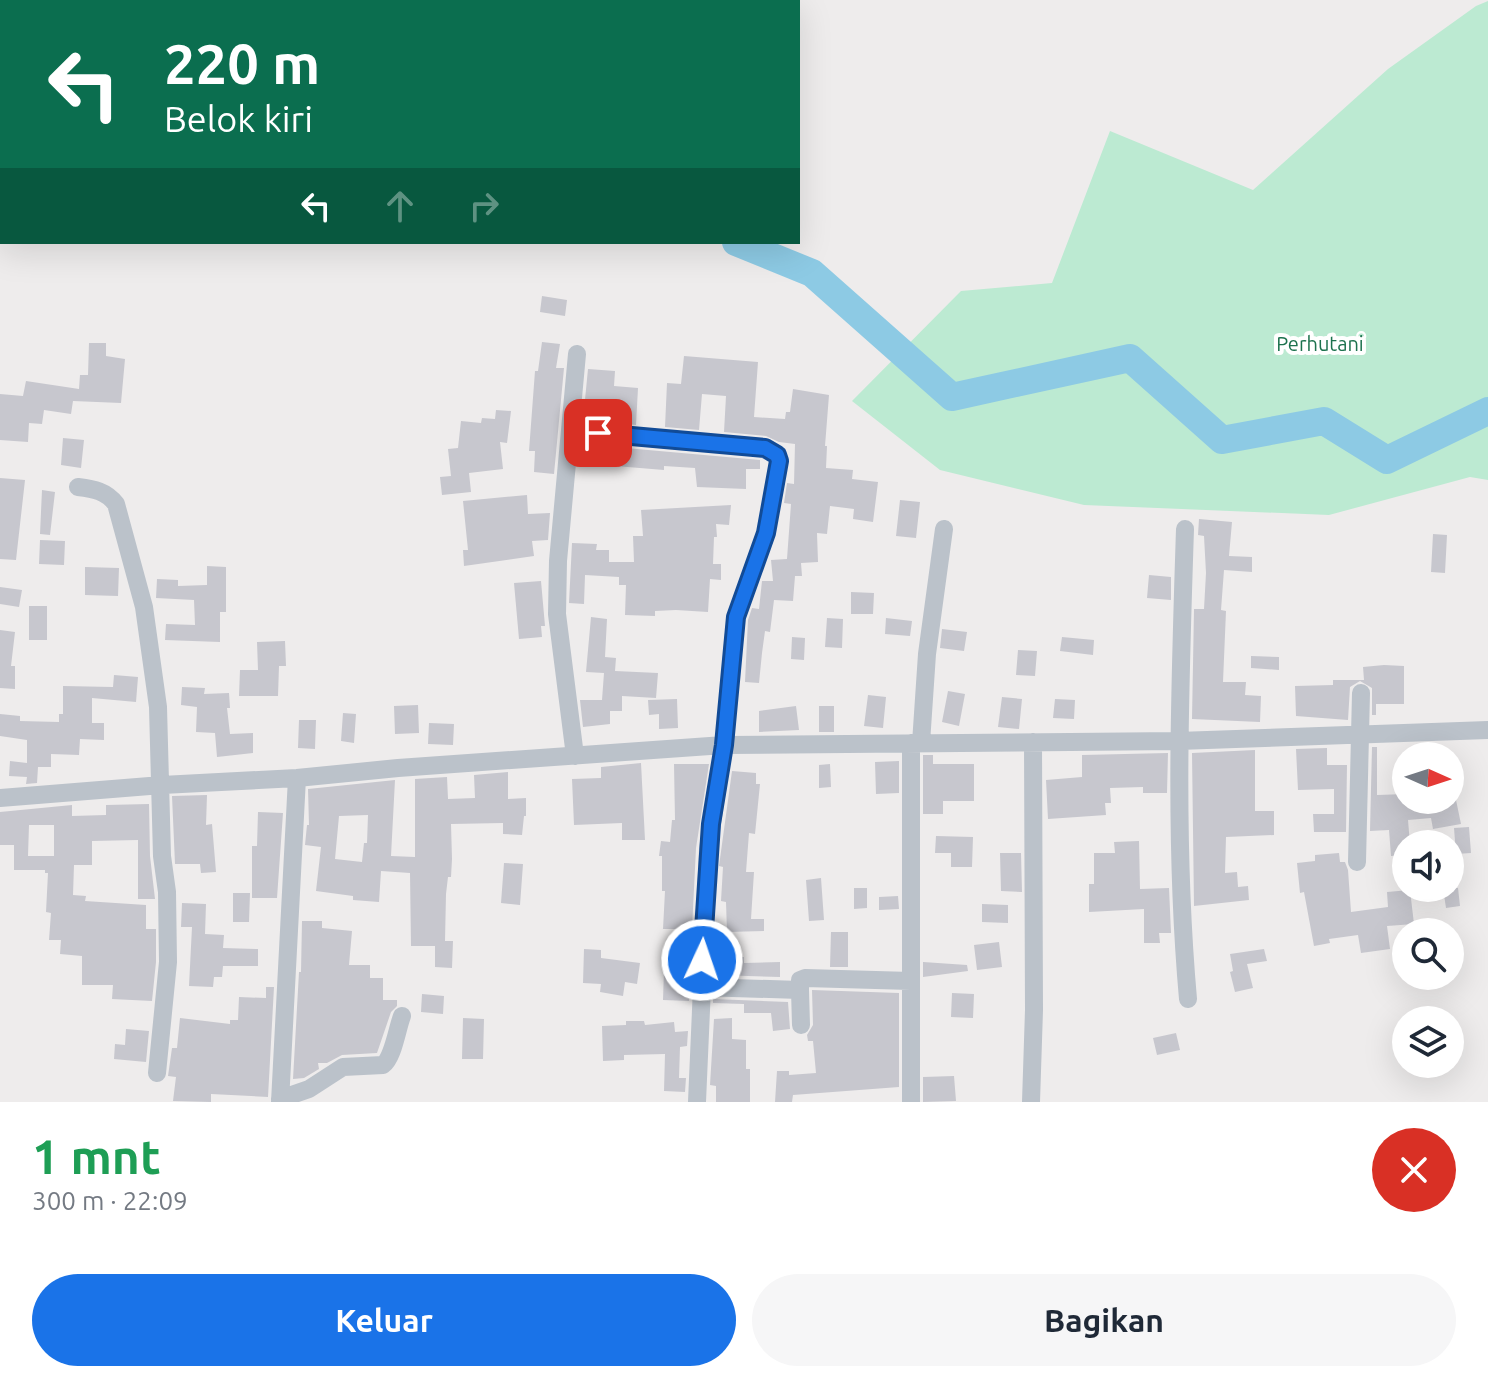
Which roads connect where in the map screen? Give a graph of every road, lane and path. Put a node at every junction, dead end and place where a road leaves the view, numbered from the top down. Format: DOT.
graph roads {
  1 [pos="577,354"];
  2 [pos="570,431"];
  3 [pos="78,487"];
  4 [pos="944,529"];
  5 [pos="1185,529"];
  6 [pos="1361,693"];
  7 [pos="1488,730"];
  8 [pos="1361,734"];
  9 [pos="1178,741"];
  10 [pos="1033,742"];
  11 [pos="916,743"];
  12 [pos="724,745"];
  13 [pos="575,756"];
  14 [pos="297,778"];
  15 [pos="162,785"];
  16 [pos="0,798"];
  17 [pos="1357,862"];
  18 [pos="911,981"];
  19 [pos="700,987"];
  20 [pos="800,990"];
  21 [pos="1188,999"];
  22 [pos="402,1016"];
  23 [pos="801,1025"];
  24 [pos="157,1073"];
  25 [pos="280,1100"];
  26 [pos="697,1102"];
  27 [pos="911,1102"];
  28 [pos="1031,1102"];
  1 -- 2 [label="street"];
  2 -- 12 [label="street"];
  2 -- 13 [label="street"];
  3 -- 15 [label="street"];
  4 -- 11 [label="street"];
  5 -- 9 [label="street"];
  6 -- 8 [label="street"];
  7 -- 8 [label="street"];
  8 -- 9 [label="street"];
  8 -- 17 [label="street"];
  9 -- 10 [label="street"];
  9 -- 21 [label="street"];
  10 -- 11 [label="street"];
  10 -- 28 [label="street"];
  11 -- 12 [label="street"];
  11 -- 18 [label="street"];
  12 -- 13 [label="street"];
  12 -- 19 [label="street"];
  13 -- 14 [label="street"];
  14 -- 15 [label="street"];
  14 -- 25 [label="street"];
  15 -- 16 [label="street"];
  15 -- 24 [label="street"];
  18 -- 20 [label="street"];
  18 -- 27 [label="street"];
  19 -- 20 [label="street"];
  19 -- 26 [label="street"];
  20 -- 23 [label="street"];
  22 -- 25 [label="street"];
}
